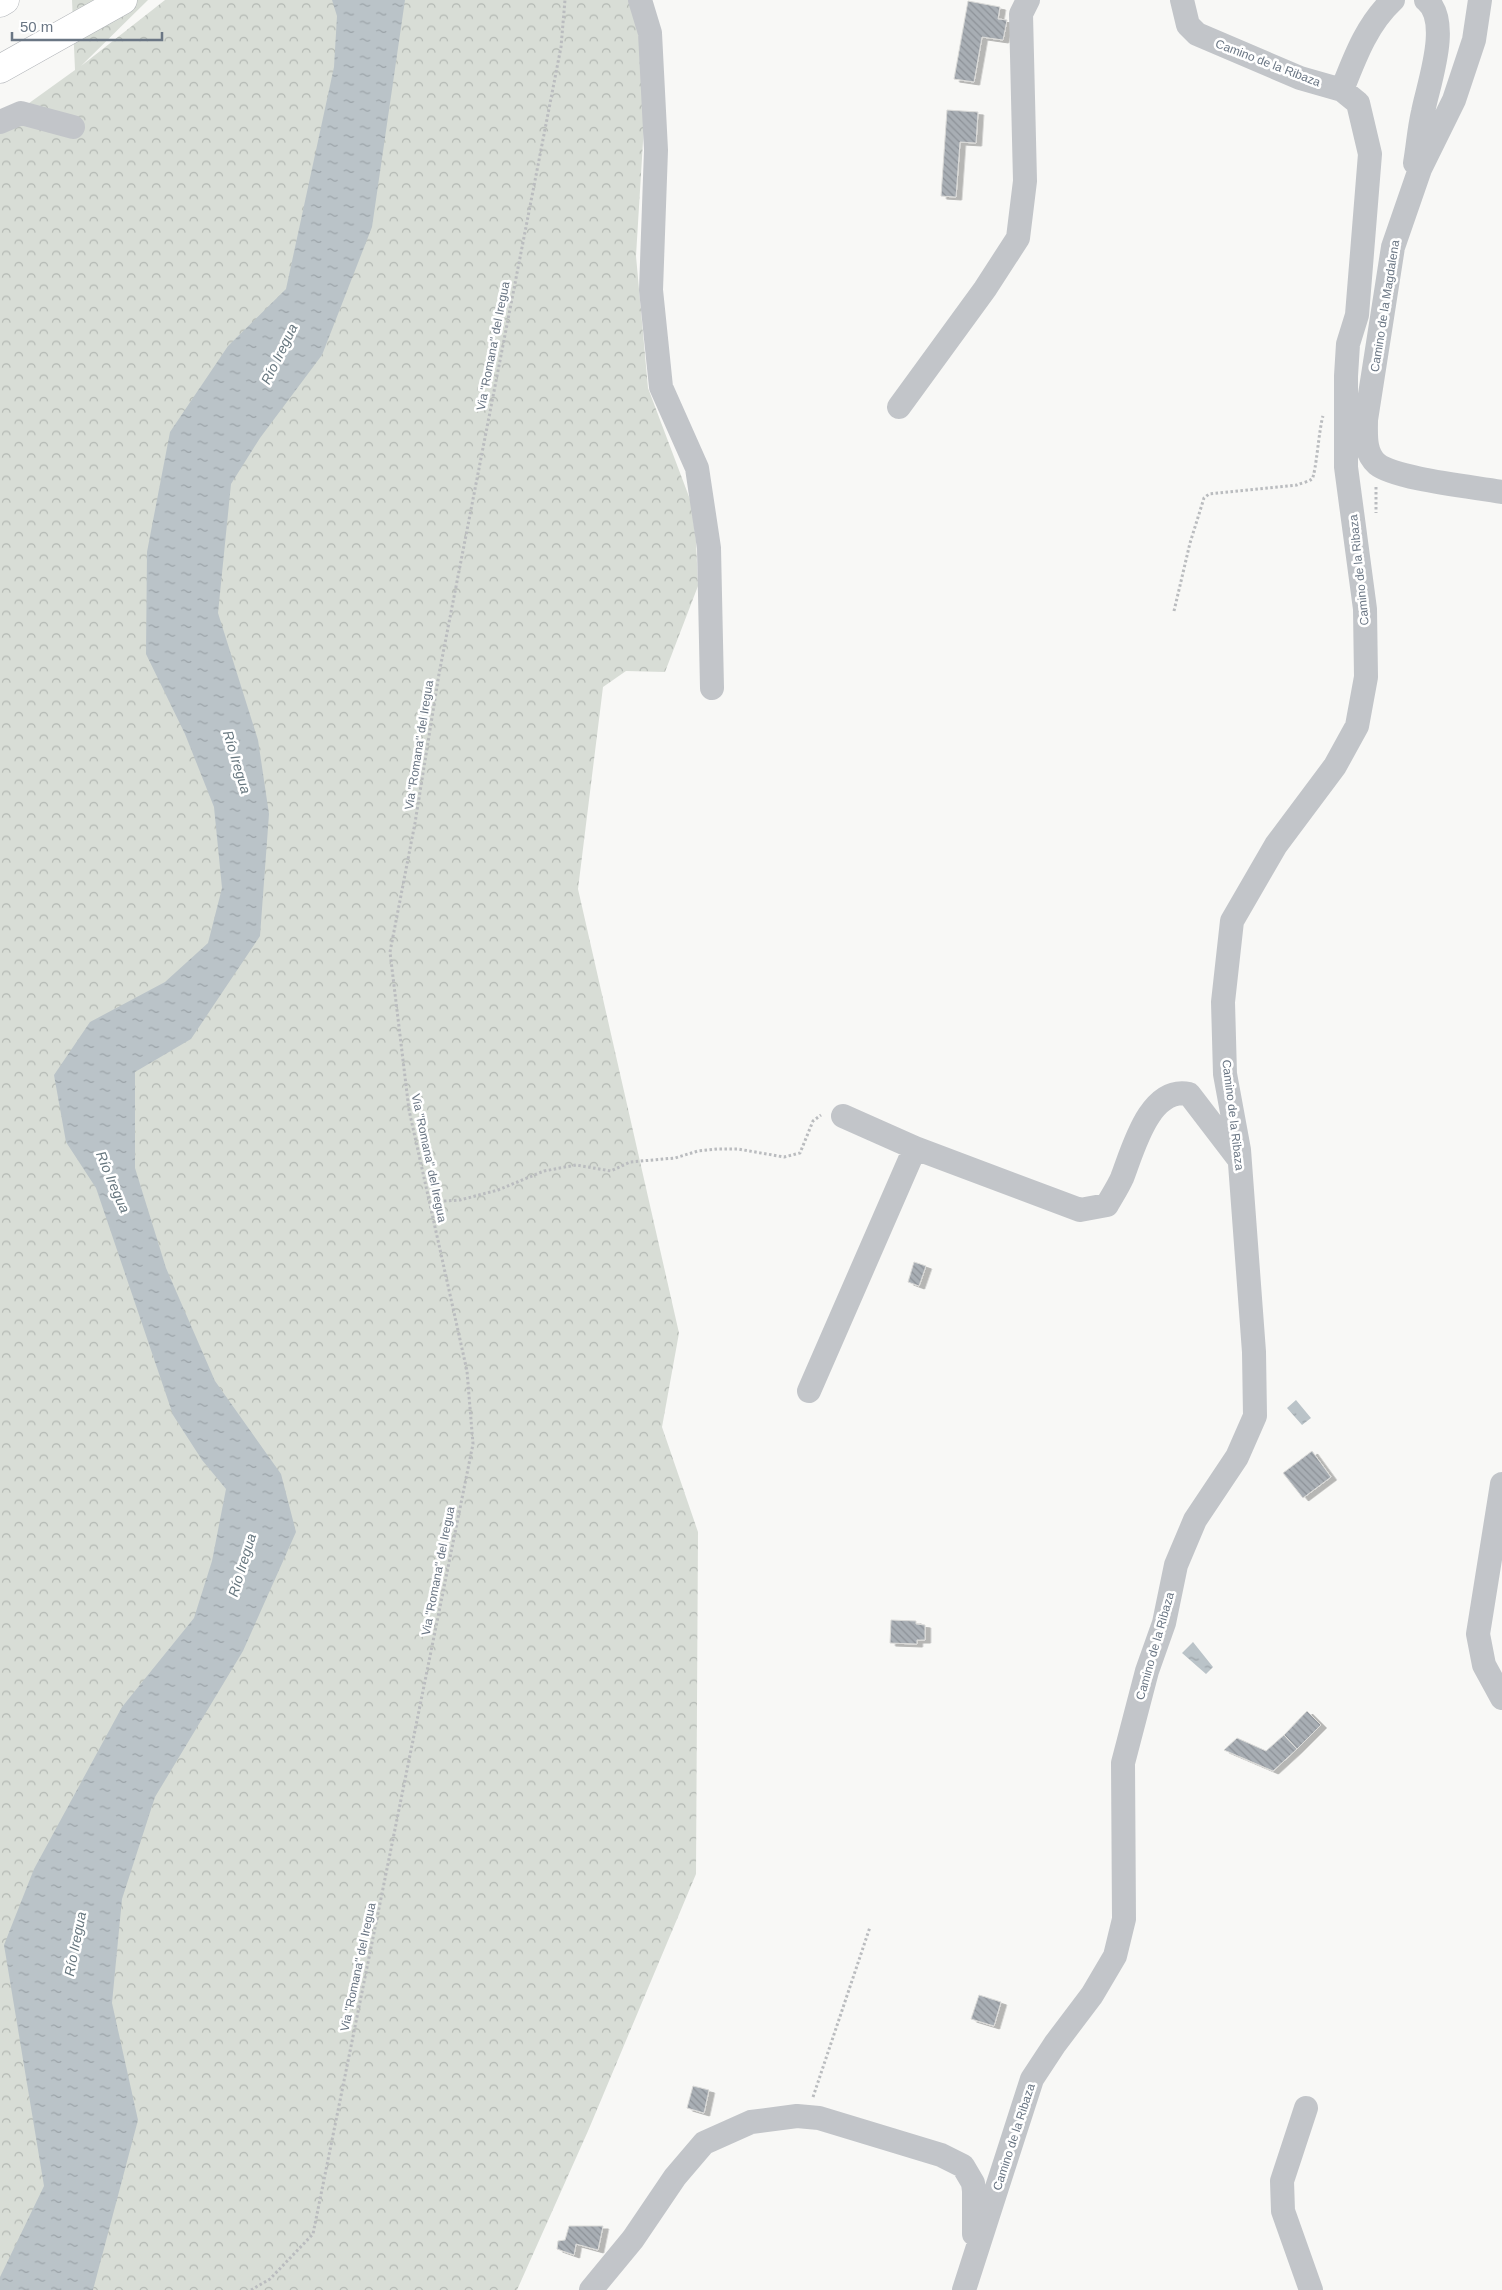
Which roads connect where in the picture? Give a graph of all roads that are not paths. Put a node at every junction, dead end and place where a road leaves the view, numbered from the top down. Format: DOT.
graph roads {
  1 [pos="5,0"];
  2 [pos="124,0"];
  3 [pos="640,0"];
  4 [pos="1028,0"];
  5 [pos="1182,0"];
  6 [pos="1393,0"];
  7 [pos="1426,0"];
  8 [pos="1480,0"];
  9 [pos="0,3"];
  10 [pos="0,69"];
  11 [pos="1342,90"];
  12 [pos="0,122"];
  13 [pos="74,127"];
  14 [pos="1406,207"];
  15 [pos="899,407"];
  16 [pos="1502,492"];
  17 [pos="712,688"];
  18 [pos="843,1116"];
  19 [pos="915,1148"];
  20 [pos="1240,1160"];
  21 [pos="809,1391"];
  22 [pos="1502,1484"];
  23 [pos="1502,1698"];
  24 [pos="1306,2108"];
  25 [pos="968,2282"];
  26 [pos="591,2290"];
  27 [pos="1311,2290"];
  1 -- 9 [label="highway"];
  2 -- 10 [label="highway"];
  3 -- 17 [label="street"];
  4 -- 15 [label="street"];
  5 -- 11 [label="street, Camino de la Ribaza"];
  6 -- 11 [label="street"];
  7 -- 14 [label="street"];
  8 -- 14 [label="street, Camino de la Magdalena"];
  11 -- 20 [label="street, Camino de la Ribaza"];
  12 -- 13 [label="street"];
  14 -- 16 [label="street, Camino de la Magdalena"];
  18 -- 19 [label="street"];
  19 -- 20 [label="street"];
  19 -- 21 [label="street"];
  20 -- 25 [label="street, Camino de la Ribaza"];
  22 -- 23 [label="street"];
  24 -- 27 [label="street"];
  25 -- 26 [label="street"];
}
